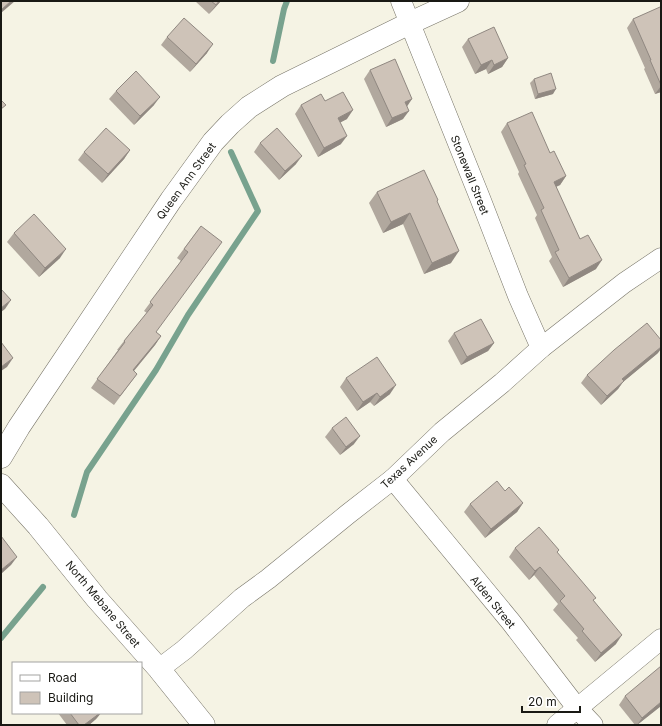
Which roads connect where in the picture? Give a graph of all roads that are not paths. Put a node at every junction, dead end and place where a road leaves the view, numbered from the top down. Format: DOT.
graph roads {
  1 [pos="401,1"];
  2 [pos="458,1"];
  3 [pos="410,23"];
  4 [pos="661,258"];
  5 [pos="541,348"];
  6 [pos="1,457"];
  7 [pos="393,479"];
  8 [pos="1,485"];
  9 [pos="661,639"];
  10 [pos="159,669"];
  11 [pos="577,708"];
  12 [pos="204,725"];
  13 [pos="557,725"];
  14 [pos="593,725"];
  1 -- 3 [label="street, Stonewall Street"];
  2 -- 3 [label="street, Queen Ann Street"];
  3 -- 5 [label="street, Stonewall Street"];
  3 -- 6 [label="street, Queen Ann Street"];
  4 -- 5 [label="street, Texas Avenue"];
  5 -- 7 [label="street, Texas Avenue"];
  7 -- 10 [label="street, Texas Avenue"];
  7 -- 11 [label="street, Alden Street"];
  8 -- 10 [label="street, North Mebane Street"];
  9 -- 11 [label="street"];
  10 -- 12 [label="street, North Mebane Street"];
  11 -- 13 [label="street"];
  11 -- 14 [label="street, Alden Street"];
}
